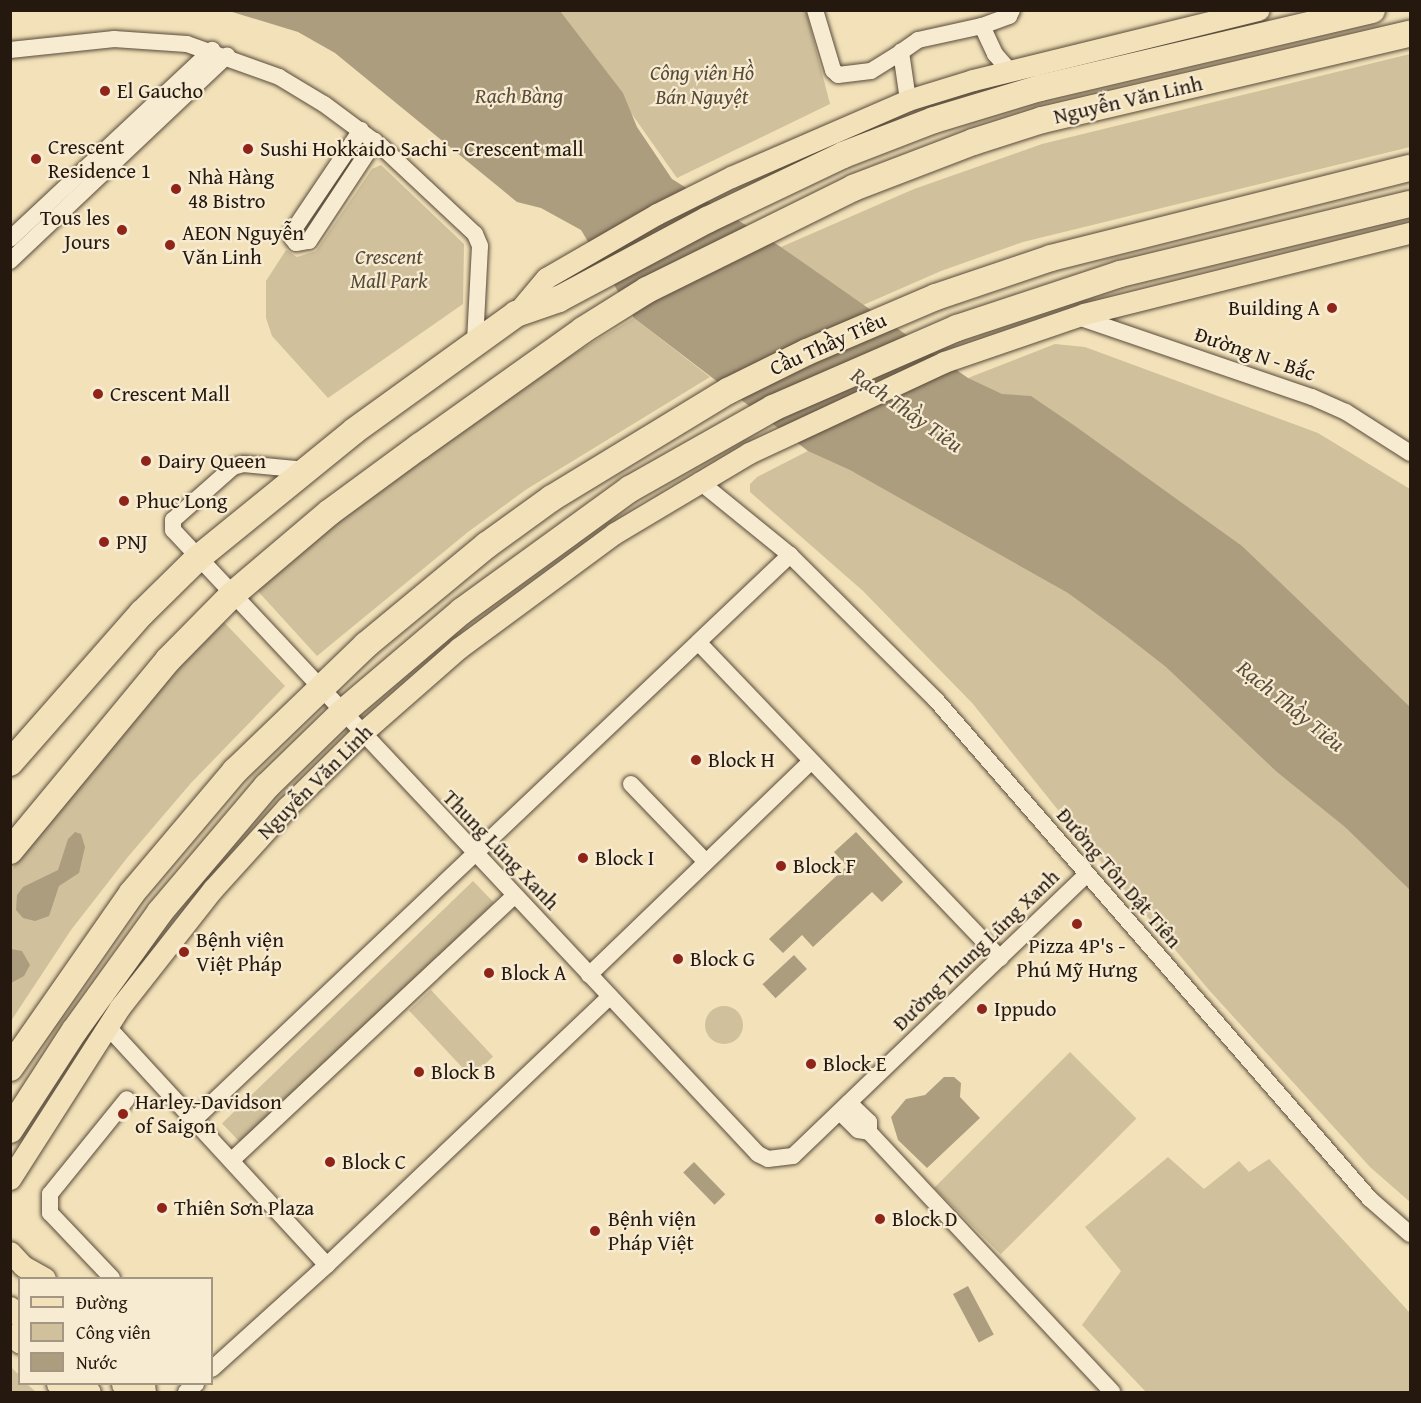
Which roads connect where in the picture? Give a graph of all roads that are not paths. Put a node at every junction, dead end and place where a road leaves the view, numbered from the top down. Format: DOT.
graph roads {
  1 [pos="815,10"];
  2 [pos="1011,10"];
  3 [pos="1259,10"];
  4 [pos="1372,10"];
  5 [pos="1306,18"];
  6 [pos="982,26"];
  7 [pos="1410,34"];
  8 [pos="10,50"];
  9 [pos="901,52"];
  10 [pos="219,53"];
  11 [pos="1010,71"];
  12 [pos="908,100"];
  13 [pos="361,130"];
  14 [pos="375,141"];
  15 [pos="1410,168"];
  16 [pos="1410,204"];
  17 [pos="1410,233"];
  18 [pos="10,239"];
  19 [pos="10,261"];
  20 [pos="552,289"];
  21 [pos="1076,316"];
  22 [pos="475,343"];
  23 [pos="692,451"];
  24 [pos="1410,453"];
  25 [pos="306,470"];
  26 [pos="704,478"];
  27 [pos="790,555"];
  28 [pos="198,558"];
  29 [pos="232,595"];
  30 [pos="699,643"];
  31 [pos="318,687"];
  32 [pos="342,713"];
  33 [pos="361,734"];
  34 [pos="11,762"];
  35 [pos="810,762"];
  36 [pos="631,784"];
  37 [pos="10,850"];
  38 [pos="476,856"];
  39 [pos="706,862"];
  40 [pos="1086,874"];
  41 [pos="514,896"];
  42 [pos="1000,958"];
  43 [pos="589,975"];
  44 [pos="610,996"];
  45 [pos="98,1018"];
  46 [pos="10,1068"];
  47 [pos="128,1099"];
  48 [pos="844,1107"];
  49 [pos="195,1119"];
  50 [pos="10,1130"];
  51 [pos="232,1160"];
  52 [pos="10,1179"];
  53 [pos="1410,1234"];
  54 [pos="17,1264"];
  55 [pos="327,1265"];
  56 [pos="43,1277"];
  57 [pos="111,1277"];
  58 [pos="213,1368"];
  59 [pos="1112,1392"];
  1 -- 9 [label="street"];
  2 -- 6 [label="street"];
  3 -- 11 [label="main road"];
  4 -- 5 [label="highway, Nguyễn Văn Linh"];
  5 -- 20 [label="highway, Nguyễn Văn Linh"];
  6 -- 9 [label="street"];
  6 -- 11 [label="street"];
  7 -- 29 [label="highway, Nguyễn Văn Linh"];
  8 -- 10 [label="street"];
  9 -- 12 [label="street"];
  10 -- 13 [label="street"];
  10 -- 18 [label="street"];
  10 -- 19 [label="street"];
  11 -- 12 [label="main road"];
  12 -- 20 [label="main road"];
  13 -- 14 [label="street"];
  13 -- 14 [label="street"];
  14 -- 22 [label="street"];
  15 -- 31 [label="highway, Cầu Thầy Tiêu"];
  16 -- 23 [label="highway, Cầu Thầy Tiêu"];
  17 -- 21 [label="main road"];
  20 -- 22 [label="highway"];
  21 -- 24 [label="street, Đường N - Bắc"];
  21 -- 26 [label="main road"];
  22 -- 25 [label="highway"];
  23 -- 32 [label="highway, Nguyễn Văn Linh"];
  25 -- 28 [label="highway"];
  25 -- 28 [label="street, Thung Lũng Xanh"];
  26 -- 27 [label="street, Đường Tôn Dật Tiên"];
  26 -- 33 [label="main road, Nguyễn Văn Linh"];
  27 -- 30 [label="street"];
  27 -- 40 [label="street, Đường Tôn Dật Tiên"];
  28 -- 29 [label="street, Thung Lũng Xanh"];
  28 -- 34 [label="highway"];
  29 -- 31 [label="street, Thung Lũng Xanh"];
  29 -- 37 [label="highway"];
  30 -- 35 [label="street"];
  30 -- 38 [label="street"];
  31 -- 32 [label="street, Thung Lũng Xanh"];
  31 -- 46 [label="highway"];
  32 -- 33 [label="street, Thung Lũng Xanh"];
  32 -- 45 [label="highway, Nguyễn Văn Linh"];
  33 -- 38 [label="street, Thung Lũng Xanh"];
  33 -- 45 [label="main road, Nguyễn Văn Linh"];
  35 -- 39 [label="street"];
  35 -- 42 [label="street"];
  36 -- 39 [label="street"];
  38 -- 41 [label="street, Thung Lũng Xanh"];
  38 -- 49 [label="street"];
  39 -- 43 [label="street"];
  40 -- 42 [label="street, Đường Thung Lũng Xanh"];
  40 -- 53 [label="street, Đường Tôn Dật Tiên"];
  41 -- 43 [label="street, Thung Lũng Xanh"];
  41 -- 51 [label="street"];
  42 -- 48 [label="street, Đường Thung Lũng Xanh"];
  43 -- 44 [label="street, Thung Lũng Xanh"];
  44 -- 48 [label="street, Đường Thung Lũng Xanh"];
  44 -- 55 [label="street"];
  45 -- 49 [label="street"];
  45 -- 50 [label="highway, Nguyễn Văn Linh"];
  45 -- 52 [label="main road, Nguyễn Văn Linh"];
  47 -- 57 [label="street"];
  48 -- 59 [label="street"];
  49 -- 51 [label="street"];
  51 -- 55 [label="street"];
  54 -- 56 [label="main road"];
  55 -- 58 [label="street"];
}
